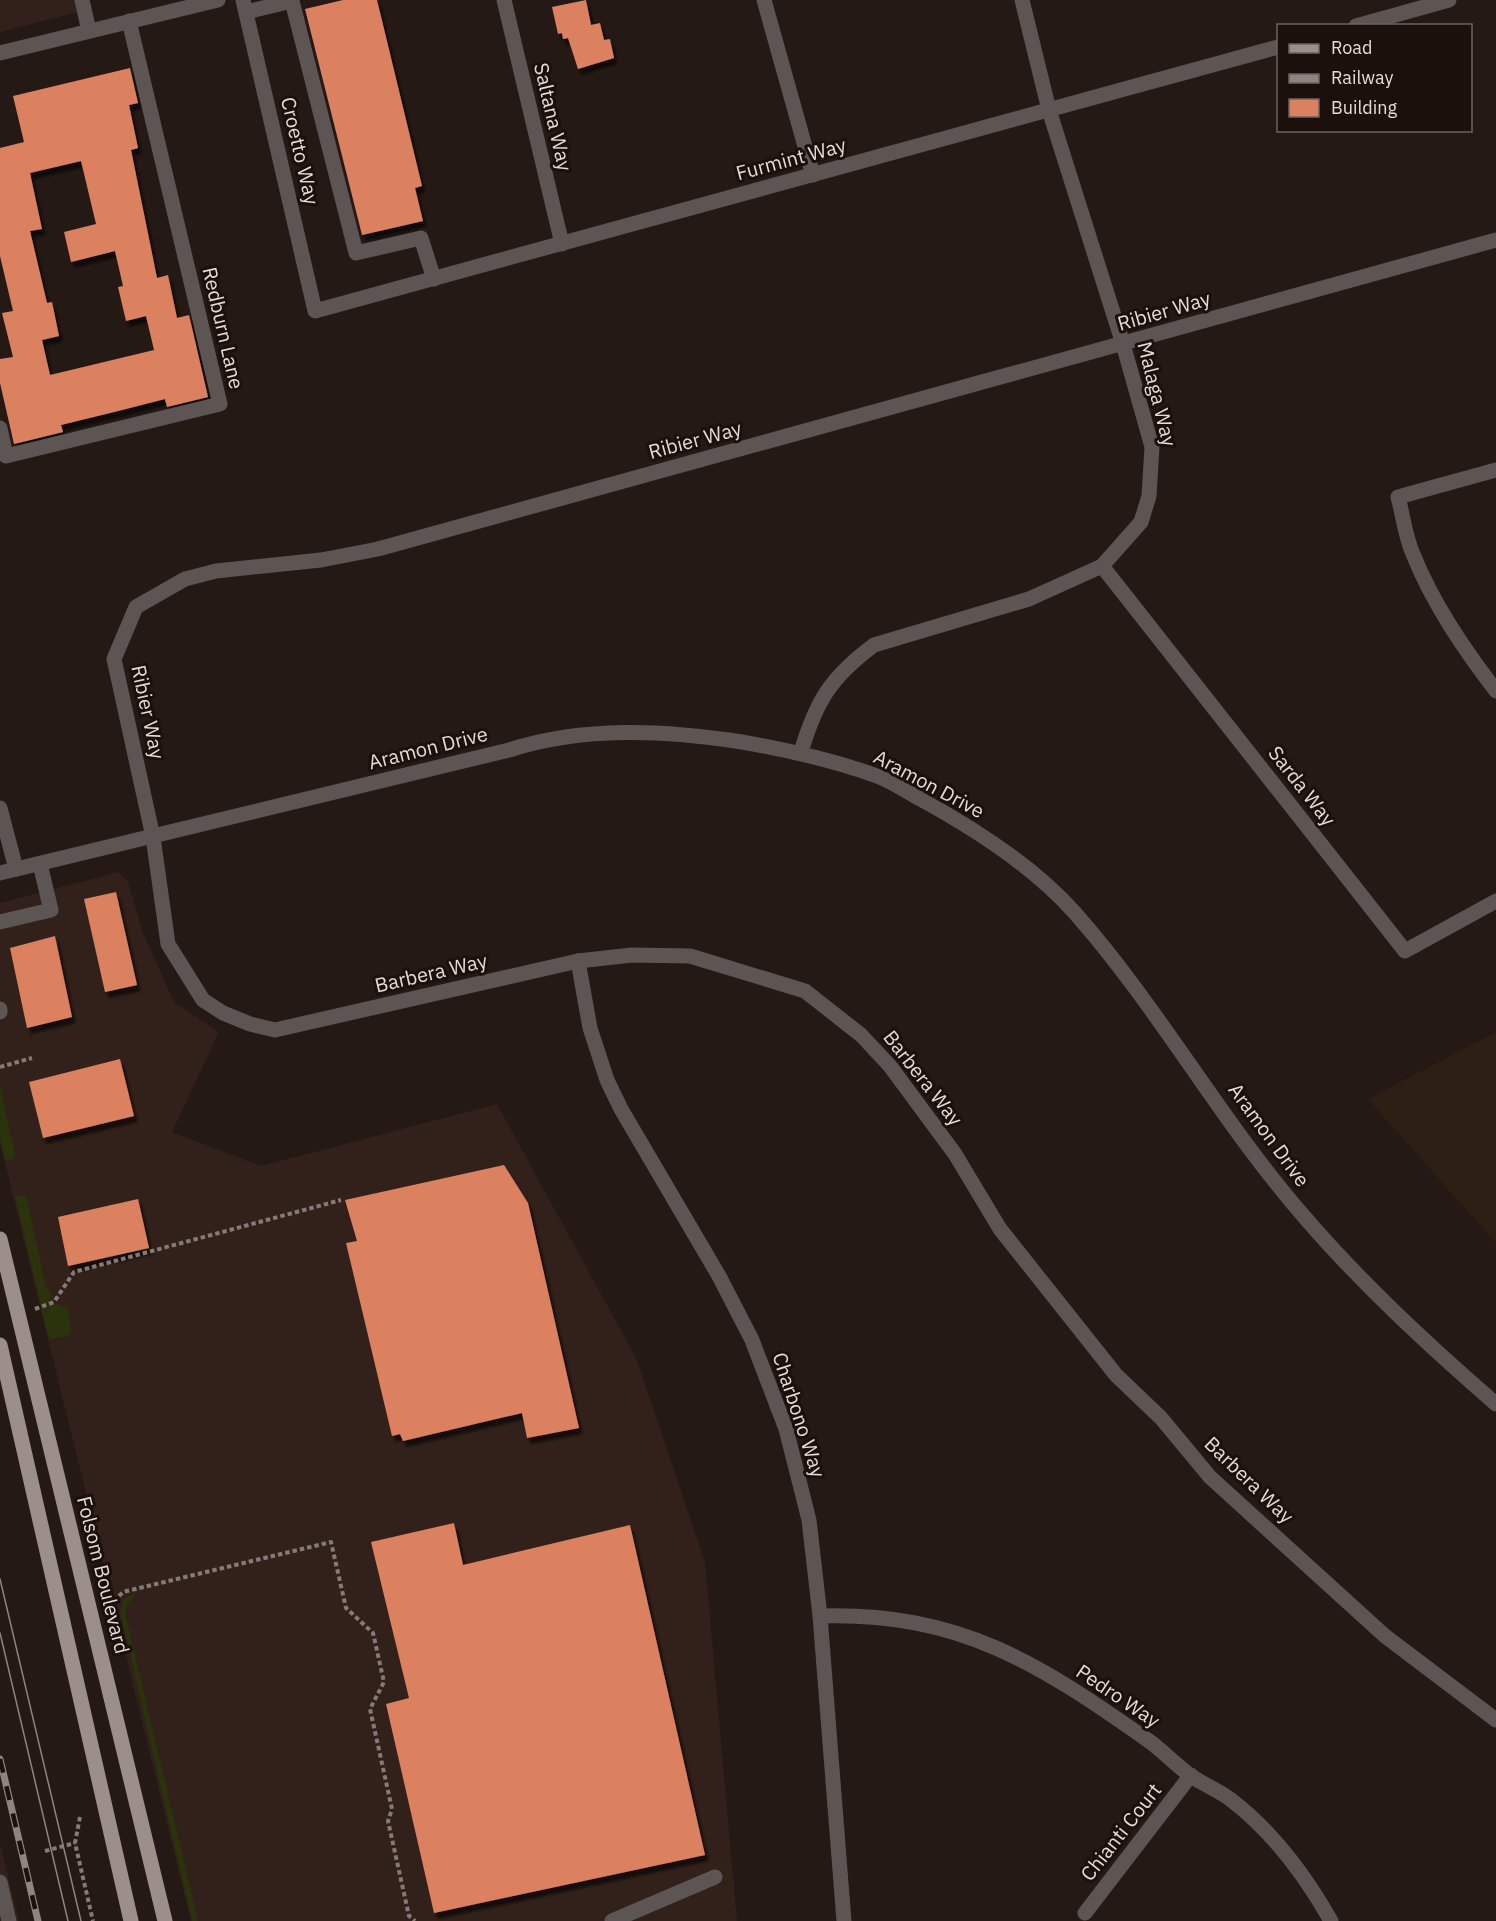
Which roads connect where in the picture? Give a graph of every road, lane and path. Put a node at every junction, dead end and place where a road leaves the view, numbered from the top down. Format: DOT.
graph roads {
  1 [pos="82,0"];
  2 [pos="218,0"];
  3 [pos="504,0"];
  4 [pos="764,0"];
  5 [pos="1022,0"];
  6 [pos="1449,0"];
  7 [pos="245,6"];
  8 [pos="129,21"];
  9 [pos="1363,24"];
  10 [pos="89,31"];
  11 [pos="1277,47"];
  12 [pos="0,53"];
  13 [pos="1049,110"];
  14 [pos="813,175"];
  15 [pos="1496,240"];
  16 [pos="562,244"];
  17 [pos="434,279"];
  18 [pos="315,311"];
  19 [pos="1123,344"];
  20 [pos="0,428"];
  21 [pos="1496,470"];
  22 [pos="1102,566"];
  23 [pos="1496,691"];
  24 [pos="801,752"];
  25 [pos="0,808"];
  26 [pos="153,837"];
  27 [pos="40,864"];
  28 [pos="16,869"];
  29 [pos="0,873"];
  30 [pos="1496,901"];
  31 [pos="0,922"];
  32 [pos="578,961"];
  33 [pos="32,1058"];
  34 [pos="0,1066"];
  35 [pos="341,1200"];
  36 [pos="0,1239"];
  37 [pos="35,1309"];
  38 [pos="0,1345"];
  39 [pos="1496,1404"];
  40 [pos="119,1596"];
  41 [pos="820,1616"];
  42 [pos="1496,1720"];
  43 [pos="1191,1775"];
  44 [pos="80,1817"];
  45 [pos="75,1843"];
  46 [pos="45,1851"];
  47 [pos="715,1877"];
  48 [pos="0,1882"];
  49 [pos="1085,1913"];
  50 [pos="9,1921"];
  51 [pos="93,1921"];
  52 [pos="131,1921"];
  53 [pos="165,1921"];
  54 [pos="415,1921"];
  55 [pos="612,1921"];
  56 [pos="844,1921"];
  57 [pos="1331,1921"];
  1 -- 10 [label="street"];
  2 -- 8 [label="street"];
  3 -- 16 [label="street, Saltana Way"];
  4 -- 14 [label="street"];
  5 -- 13 [label="street, Malaga Way"];
  6 -- 9 [label="street"];
  7 -- 17 [label="street"];
  7 -- 18 [label="street, Croetto Way"];
  8 -- 10 [label="street"];
  8 -- 20 [label="street, Redburn Lane"];
  10 -- 12 [label="street"];
  11 -- 13 [label="street, Furmint Way"];
  13 -- 14 [label="street, Furmint Way"];
  13 -- 19 [label="street, Malaga Way"];
  14 -- 16 [label="street, Furmint Way"];
  15 -- 19 [label="street, Ribier Way"];
  16 -- 17 [label="street, Furmint Way"];
  17 -- 18 [label="street, Furmint Way"];
  19 -- 22 [label="street, Malaga Way"];
  19 -- 26 [label="street, Ribier Way"];
  21 -- 23 [label="street"];
  22 -- 24 [label="street, Malaga Way"];
  22 -- 30 [label="street, Sarda Way"];
  24 -- 26 [label="street, Aramon Drive"];
  24 -- 39 [label="street, Aramon Drive"];
  25 -- 28 [label="street"];
  26 -- 27 [label="street, Aramon Drive"];
  26 -- 32 [label="street, Barbera Way"];
  27 -- 28 [label="street, Aramon Drive"];
  27 -- 31 [label="street"];
  28 -- 29 [label="street, Aramon Drive"];
  32 -- 41 [label="street, Charbono Way"];
  32 -- 42 [label="street, Barbera Way"];
  33 -- 34 [label="path"];
  35 -- 37 [label="path"];
  36 -- 53 [label="main road, Folsom Boulevard"];
  38 -- 52 [label="main road"];
  40 -- 54 [label="path"];
  41 -- 43 [label="street, Pedro Way"];
  41 -- 56 [label="street, Charbono Way"];
  43 -- 49 [label="street, Chianti Court"];
  43 -- 57 [label="street, Pedro Way"];
  44 -- 45 [label="path"];
  45 -- 46 [label="path"];
  45 -- 51 [label="path"];
  47 -- 55 [label="street"];
  48 -- 50 [label="street"];
}
